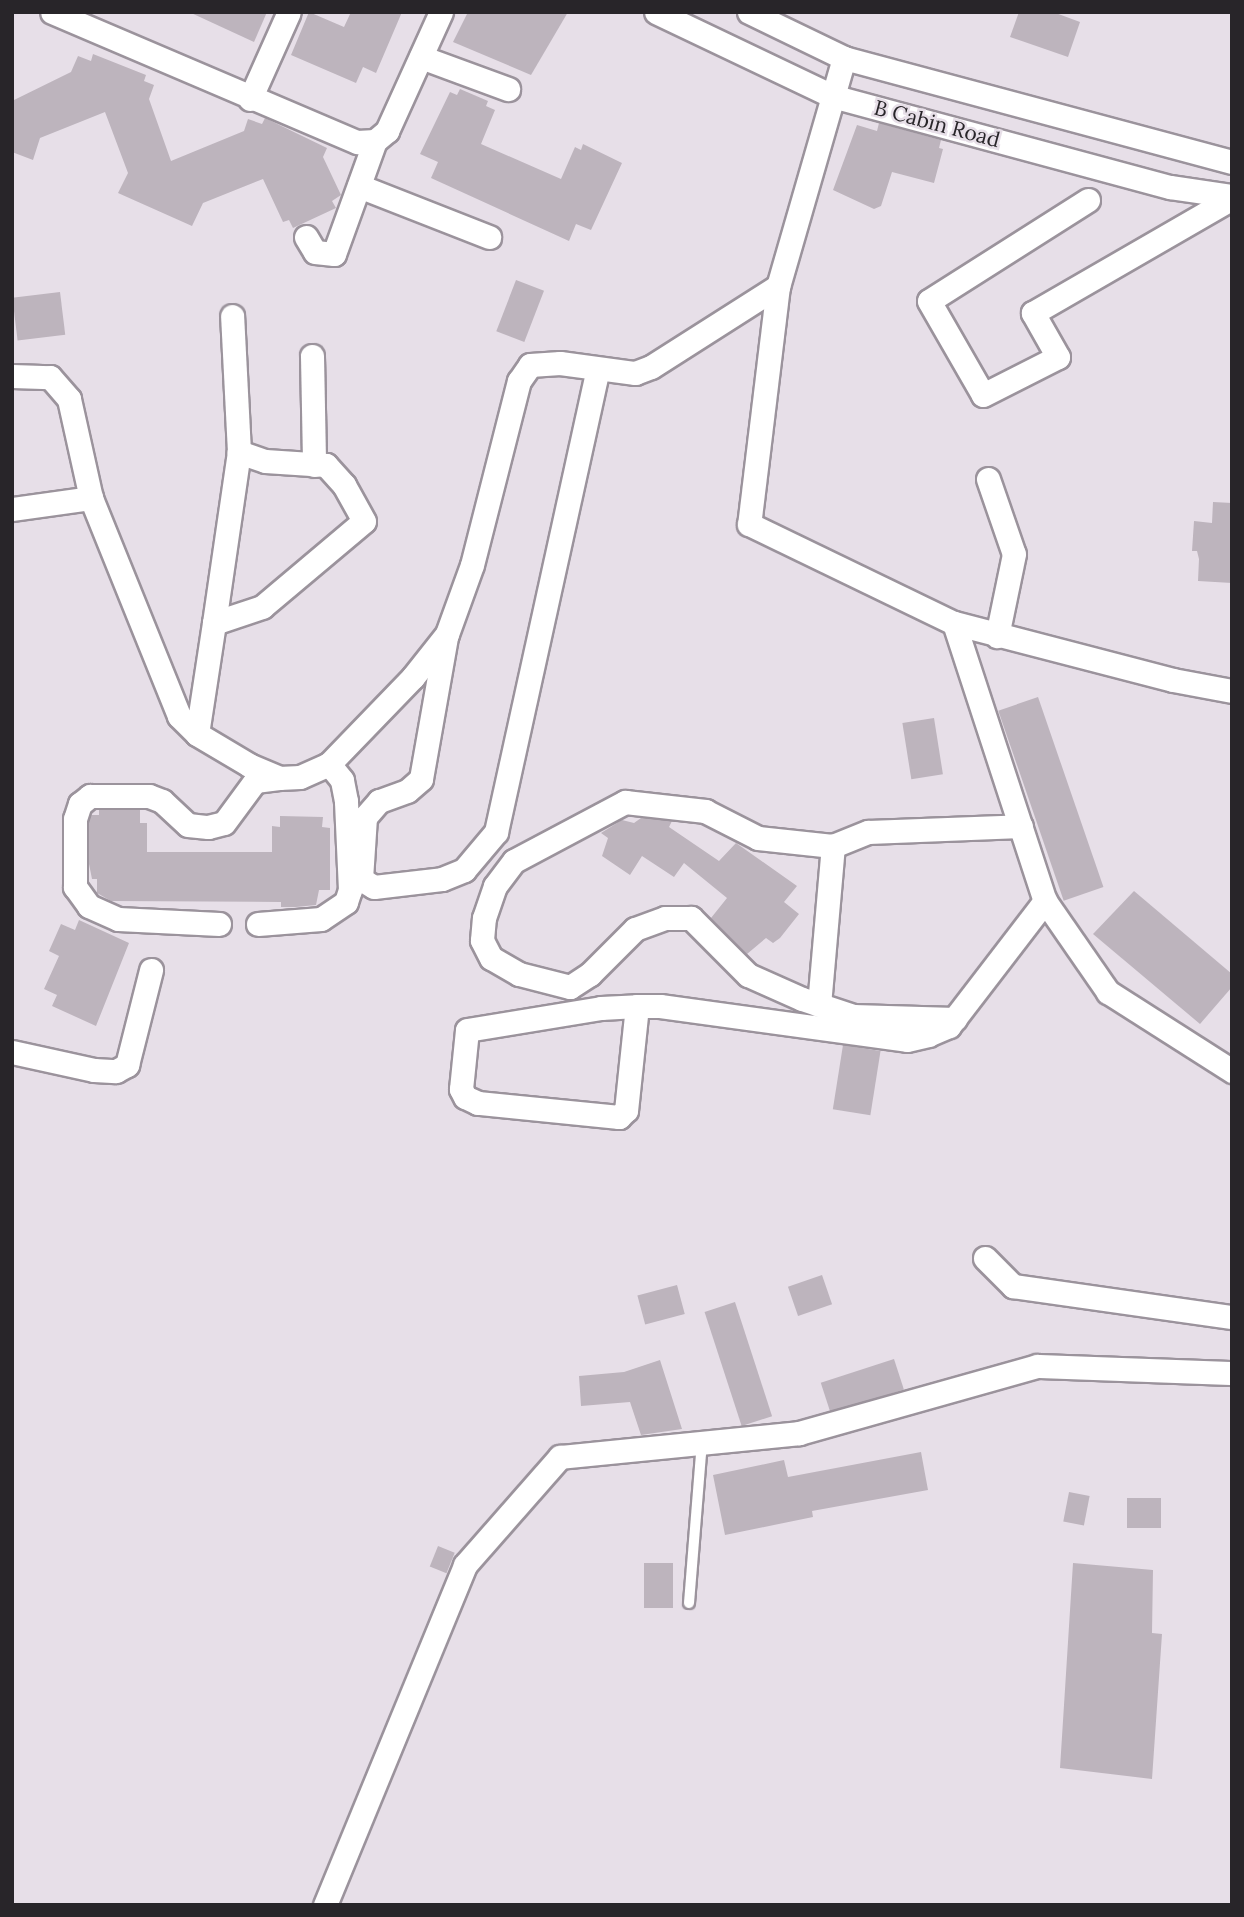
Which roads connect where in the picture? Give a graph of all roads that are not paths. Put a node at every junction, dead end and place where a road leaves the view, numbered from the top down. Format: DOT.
graph roads {
  1 [pos="52,12"];
  2 [pos="289,12"];
  3 [pos="441,12"];
  4 [pos="656,12"];
  5 [pos="749,12"];
  6 [pos="421,57"];
  7 [pos="844,58"];
  8 [pos="508,89"];
  9 [pos="832,96"];
  10 [pos="250,99"];
  11 [pos="375,141"];
  12 [pos="1232,162"];
  13 [pos="359,186"];
  14 [pos="1232,197"];
  15 [pos="1088,201"];
  16 [pos="306,237"];
  17 [pos="489,237"];
  18 [pos="778,286"];
  19 [pos="232,316"];
  20 [pos="312,356"];
  21 [pos="598,370"];
  22 [pos="12,376"];
  23 [pos="239,452"];
  24 [pos="314,465"];
  25 [pos="988,479"];
  26 [pos="91,498"];
  27 [pos="12,509"];
  28 [pos="214,623"];
  29 [pos="954,623"];
  30 [pos="447,634"];
  31 [pos="997,636"];
  32 [pos="1232,691"];
  33 [pos="197,734"];
  34 [pos="329,764"];
  35 [pos="279,778"];
  36 [pos="1021,826"];
  37 [pos="833,845"];
  38 [pos="1045,901"];
  39 [pos="219,924"];
  40 [pos="258,924"];
  41 [pos="151,970"];
  42 [pos="819,1005"];
  43 [pos="637,1006"];
  44 [pos="955,1019"];
  45 [pos="12,1052"];
  46 [pos="1232,1071"];
  47 [pos="985,1258"];
  48 [pos="1232,1317"];
  49 [pos="1232,1373"];
  50 [pos="702,1443"];
  51 [pos="689,1603"];
  52 [pos="325,1905"];
  1 -- 10 [label="street"];
  2 -- 10 [label="street"];
  3 -- 6 [label="street"];
  4 -- 9 [label="street, B Cabin Road"];
  5 -- 7 [label="street"];
  6 -- 8 [label="street"];
  6 -- 11 [label="street"];
  7 -- 9 [label="street"];
  7 -- 12 [label="street"];
  9 -- 14 [label="street, B Cabin Road"];
  9 -- 18 [label="street"];
  10 -- 11 [label="street"];
  11 -- 13 [label="street"];
  13 -- 16 [label="street"];
  13 -- 17 [label="street"];
  14 -- 15 [label="street"];
  18 -- 21 [label="street"];
  18 -- 29 [label="street"];
  19 -- 23 [label="street"];
  20 -- 24 [label="street"];
  21 -- 30 [label="street"];
  21 -- 30 [label="street"];
  22 -- 26 [label="street"];
  23 -- 24 [label="street"];
  23 -- 28 [label="street"];
  24 -- 28 [label="street"];
  25 -- 31 [label="street"];
  26 -- 27 [label="street"];
  26 -- 33 [label="street"];
  28 -- 33 [label="street"];
  29 -- 31 [label="street"];
  29 -- 36 [label="street"];
  30 -- 34 [label="street"];
  31 -- 32 [label="street"];
  33 -- 35 [label="street"];
  34 -- 35 [label="street"];
  34 -- 40 [label="street"];
  35 -- 39 [label="street"];
  36 -- 37 [label="street"];
  36 -- 38 [label="street"];
  37 -- 42 [label="street"];
  37 -- 42 [label="street"];
  38 -- 44 [label="street"];
  38 -- 46 [label="street"];
  41 -- 45 [label="street"];
  42 -- 44 [label="street"];
  43 -- 43 [label="street"];
  43 -- 44 [label="street"];
  47 -- 48 [label="street"];
  49 -- 50 [label="street"];
  50 -- 51 [label="lane"];
  50 -- 52 [label="street"];
}
